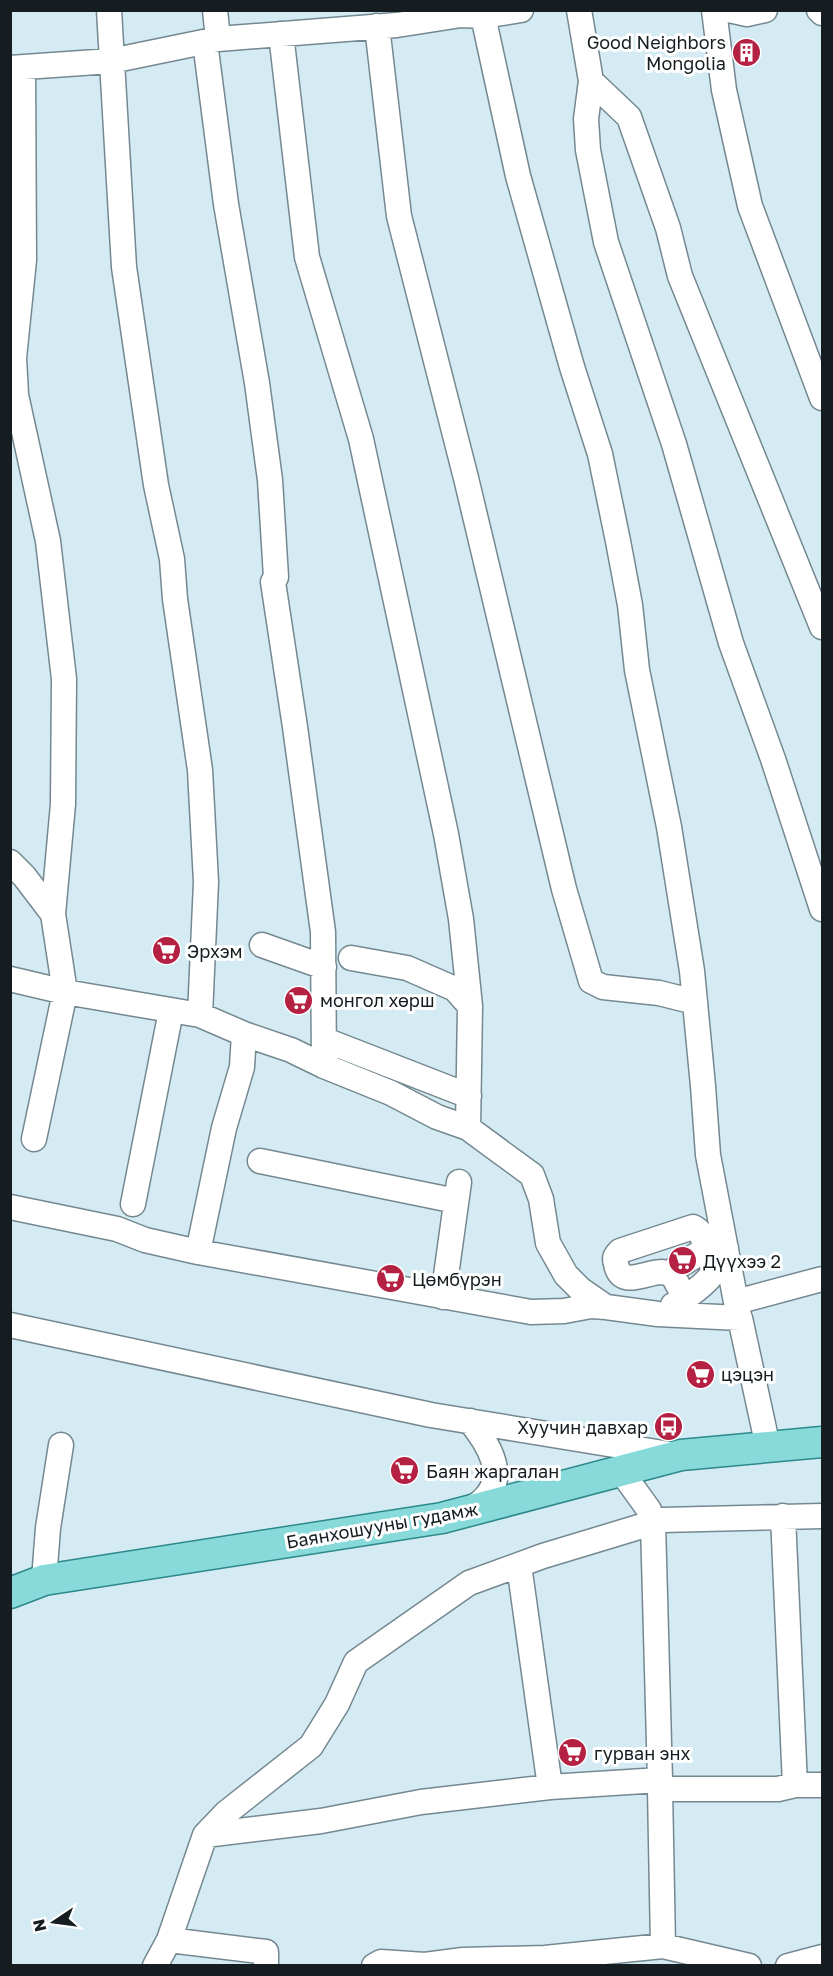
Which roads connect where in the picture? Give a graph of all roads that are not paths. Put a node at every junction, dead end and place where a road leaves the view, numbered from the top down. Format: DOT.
graph roads {
  1 [pos="108,10"];
  2 [pos="214,10"];
  3 [pos="521,10"];
  4 [pos="579,10"];
  5 [pos="714,10"];
  6 [pos="729,10"];
  7 [pos="765,10"];
  8 [pos="468,14"];
  9 [pos="384,20"];
  10 [pos="281,34"];
  11 [pos="212,41"];
  12 [pos="111,61"];
  13 [pos="17,68"];
  14 [pos="591,81"];
  15 [pos="15,302"];
  16 [pos="822,398"];
  17 [pos="822,627"];
  18 [pos="10,862"];
  19 [pos="822,909"];
  20 [pos="53,914"];
  21 [pos="262,945"];
  22 [pos="351,957"];
  23 [pos="324,967"];
  24 [pos="10,979"];
  25 [pos="65,992"];
  26 [pos="695,1002"];
  27 [pos="470,1006"];
  28 [pos="171,1011"];
  29 [pos="200,1015"];
  30 [pos="244,1034"];
  31 [pos="325,1040"];
  32 [pos="324,1066"];
  33 [pos="469,1096"];
  34 [pos="468,1128"];
  35 [pos="34,1139"];
  36 [pos="260,1161"];
  37 [pos="134,1204"];
  38 [pos="10,1207"];
  39 [pos="726,1248"];
  40 [pos="198,1252"];
  41 [pos="672,1274"];
  42 [pos="822,1279"];
  43 [pos="444,1297"];
  44 [pos="685,1298"];
  45 [pos="606,1307"];
  46 [pos="738,1310"];
  47 [pos="657,1314"];
  48 [pos="10,1325"];
  49 [pos="470,1421"];
  50 [pos="822,1442"];
  51 [pos="61,1445"];
  52 [pos="768,1447"];
  53 [pos="681,1455"];
  54 [pos="621,1471"];
  55 [pos="466,1512"];
  56 [pos="783,1516"];
  57 [pos="822,1516"];
  58 [pos="653,1523"];
  59 [pos="519,1564"];
  60 [pos="44,1581"];
  61 [pos="10,1593"];
  62 [pos="660,1784"];
  63 [pos="795,1785"];
  64 [pos="822,1785"];
  65 [pos="550,1787"];
  66 [pos="205,1835"];
  67 [pos="169,1940"];
  68 [pos="653,1953"];
  69 [pos="822,1957"];
  70 [pos="547,1962"];
  71 [pos="155,1965"];
  72 [pos="266,1965"];
  73 [pos="374,1965"];
  74 [pos="425,1965"];
  75 [pos="749,1965"];
  76 [pos="788,1965"];
  1 -- 12 [label="street"];
  2 -- 11 [label="street"];
  3 -- 8 [label="street"];
  4 -- 14 [label="street"];
  5 -- 16 [label="street"];
  6 -- 7 [label="street"];
  8 -- 9 [label="street"];
  8 -- 26 [label="street"];
  9 -- 10 [label="street"];
  9 -- 26 [label="street"];
  10 -- 11 [label="street"];
  10 -- 27 [label="street"];
  11 -- 12 [label="street"];
  11 -- 23 [label="street"];
  12 -- 13 [label="street"];
  12 -- 29 [label="street"];
  13 -- 15 [label="street"];
  14 -- 17 [label="street"];
  14 -- 19 [label="street"];
  15 -- 20 [label="street"];
  18 -- 20 [label="street"];
  20 -- 25 [label="street"];
  21 -- 23 [label="street"];
  22 -- 27 [label="street"];
  23 -- 31 [label="street"];
  24 -- 25 [label="street"];
  25 -- 28 [label="street"];
  25 -- 35 [label="street"];
  26 -- 39 [label="street"];
  27 -- 33 [label="street"];
  28 -- 29 [label="street"];
  28 -- 37 [label="street"];
  29 -- 30 [label="street"];
  30 -- 32 [label="street"];
  30 -- 40 [label="street"];
  31 -- 32 [label="street"];
  31 -- 33 [label="street"];
  32 -- 34 [label="street"];
  33 -- 34 [label="street"];
  34 -- 45 [label="street"];
  36 -- 43 [label="street"];
  38 -- 40 [label="street"];
  39 -- 44 [label="street"];
  39 -- 46 [label="street"];
  40 -- 43 [label="street"];
  41 -- 44 [label="street"];
  42 -- 46 [label="street"];
  43 -- 45 [label="street"];
  44 -- 47 [label="street"];
  45 -- 47 [label="street"];
  46 -- 47 [label="street"];
  46 -- 52 [label="street"];
  48 -- 49 [label="street"];
  49 -- 53 [label="street"];
  49 -- 55 [label="street"];
  50 -- 52 [label="main road, Баянхошууны гудамж"];
  51 -- 60 [label="street"];
  52 -- 53 [label="main road, Баянхошууны гудамж"];
  53 -- 54 [label="main road, Баянхошууны гудамж"];
  54 -- 55 [label="main road, Баянхошууны гудамж"];
  54 -- 58 [label="street"];
  55 -- 60 [label="main road, Баянхошууны гудамж"];
  56 -- 57 [label="street"];
  56 -- 58 [label="street"];
  56 -- 63 [label="street"];
  58 -- 59 [label="street"];
  58 -- 62 [label="street"];
  59 -- 65 [label="street"];
  59 -- 66 [label="street"];
  60 -- 61 [label="main road, Баянхошууны гудамж"];
  62 -- 63 [label="street"];
  62 -- 65 [label="street"];
  62 -- 68 [label="street"];
  63 -- 64 [label="street"];
  65 -- 66 [label="street"];
  66 -- 67 [label="street"];
  67 -- 71 [label="street"];
  67 -- 72 [label="street"];
  68 -- 70 [label="street"];
  68 -- 75 [label="street"];
  69 -- 76 [label="street"];
  70 -- 74 [label="street"];
  73 -- 74 [label="street"];
}
